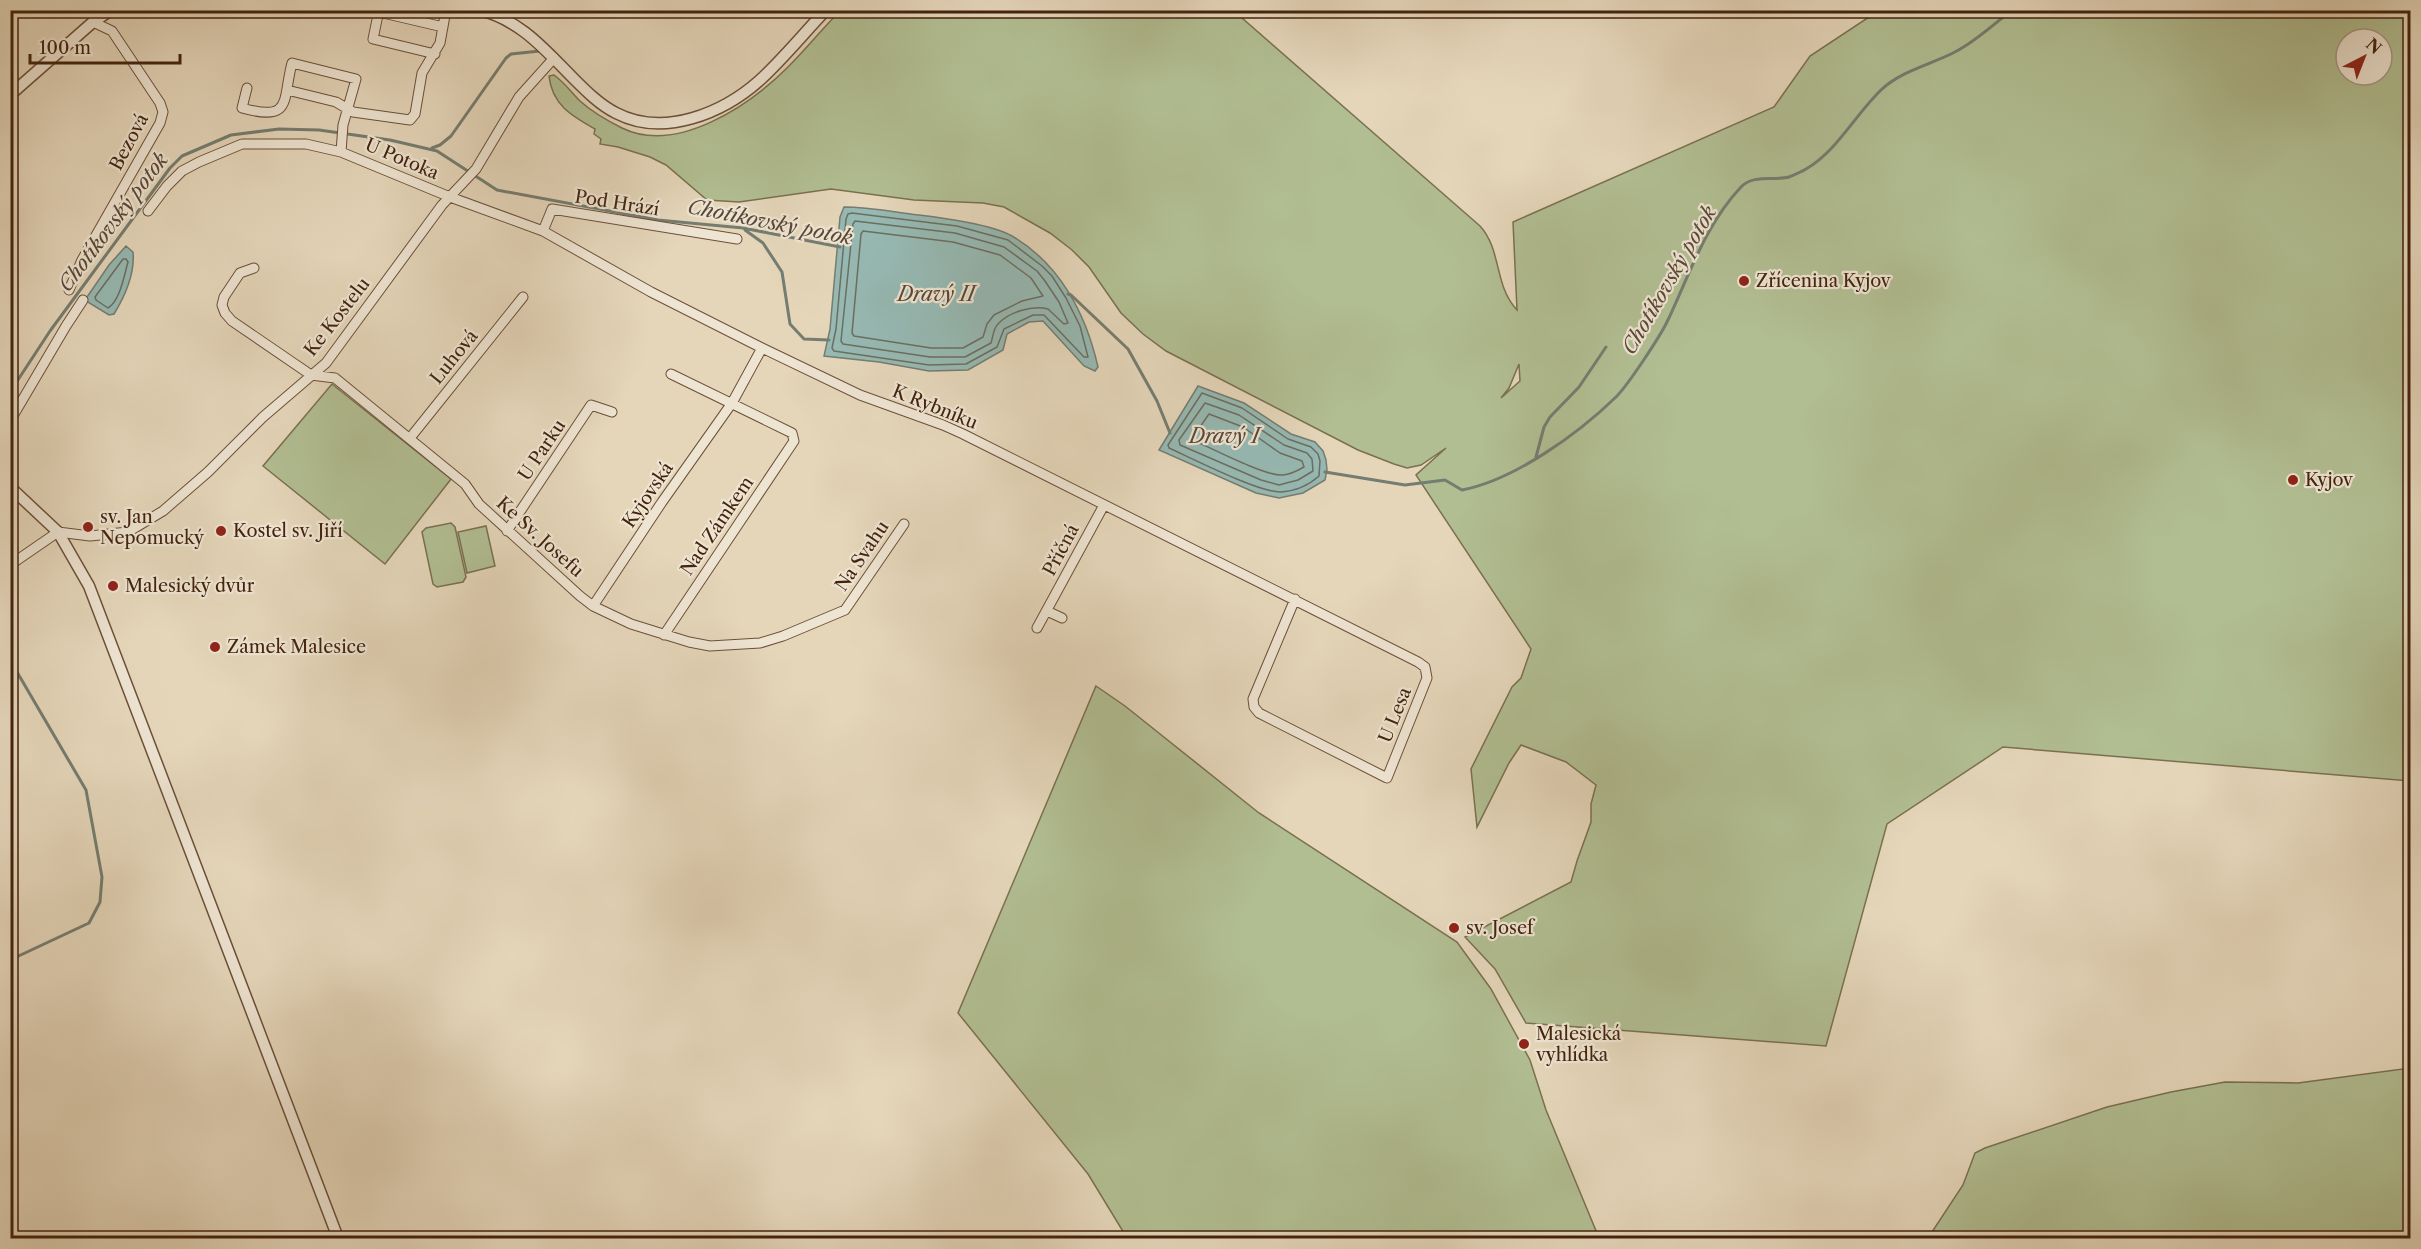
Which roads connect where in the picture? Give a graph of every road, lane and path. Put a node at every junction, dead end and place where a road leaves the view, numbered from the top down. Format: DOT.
graph roads {
  1 [pos="111,10"];
  2 [pos="446,10"];
  3 [pos="479,10"];
  4 [pos="826,10"];
  5 [pos="379,11"];
  6 [pos="93,22"];
  7 [pos="443,27"];
  8 [pos="435,54"];
  9 [pos="554,58"];
  10 [pos="247,88"];
  11 [pos="287,90"];
  12 [pos="10,95"];
  13 [pos="348,110"];
  14 [pos="342,147"];
  15 [pos="450,197"];
  16 [pos="148,211"];
  17 [pos="543,231"];
  18 [pos="737,239"];
  19 [pos="254,268"];
  20 [pos="69,290"];
  21 [pos="523,297"];
  22 [pos="84,300"];
  23 [pos="762,348"];
  24 [pos="671,374"];
  25 [pos="311,375"];
  26 [pos="732,403"];
  27 [pos="612,412"];
  28 [pos="10,421"];
  29 [pos="410,438"];
  30 [pos="10,487"];
  31 [pos="1104,505"];
  32 [pos="904,524"];
  33 [pos="507,531"];
  34 [pos="58,532"];
  35 [pos="10,565"];
  36 [pos="1295,599"];
  37 [pos="593,606"];
  38 [pos="1047,611"];
  39 [pos="1062,618"];
  40 [pos="1037,628"];
  41 [pos="664,635"];
  42 [pos="783,636"];
  43 [pos="338,1239"];
  1 -- 6 [label="street"];
  2 -- 7 [label="street, U Potoka"];
  3 -- 9 [label="street"];
  4 -- 9 [label="street"];
  5 -- 7 [label="street"];
  5 -- 8 [label="street"];
  6 -- 12 [label="street"];
  6 -- 20 [label="street, Bezová"];
  7 -- 8 [label="street, U Potoka"];
  8 -- 13 [label="street, U Potoka"];
  9 -- 15 [label="street, Ke Kostelu"];
  10 -- 11 [label="street, U Potoka"];
  11 -- 13 [label="street, U Potoka"];
  11 -- 13 [label="street, U Potoka"];
  13 -- 14 [label="street, U Potoka"];
  14 -- 15 [label="street, U Potoka"];
  14 -- 16 [label="street, U Potoka"];
  15 -- 17 [label="street, K Rybníku"];
  15 -- 25 [label="street, Ke Kostelu"];
  17 -- 18 [label="street, Pod Hrází"];
  17 -- 23 [label="street, K Rybníku"];
  19 -- 25 [label="street"];
  21 -- 29 [label="street, Luhová"];
  22 -- 28 [label="street"];
  23 -- 26 [label="street, Kyjovská"];
  23 -- 31 [label="street, K Rybníku"];
  24 -- 26 [label="street"];
  25 -- 29 [label="street, Ke Sv. Josefu"];
  25 -- 34 [label="street, Ke Kostelu"];
  26 -- 37 [label="street, Kyjovská"];
  26 -- 41 [label="street, Nad Zámkem"];
  27 -- 33 [label="street, U Parku"];
  29 -- 33 [label="street, Ke Sv. Josefu"];
  30 -- 34 [label="street"];
  31 -- 36 [label="street, K Rybníku"];
  31 -- 38 [label="street, Příčná"];
  32 -- 42 [label="street, Na Svahu"];
  33 -- 37 [label="street, Ke Sv. Josefu"];
  34 -- 35 [label="street"];
  34 -- 43 [label="street"];
  36 -- 36 [label="street, U Lesa"];
  37 -- 41 [label="street, Ke Sv. Josefu"];
  38 -- 39 [label="street"];
  38 -- 40 [label="street, Příčná"];
  41 -- 42 [label="street, Ke Sv. Josefu"];
}
